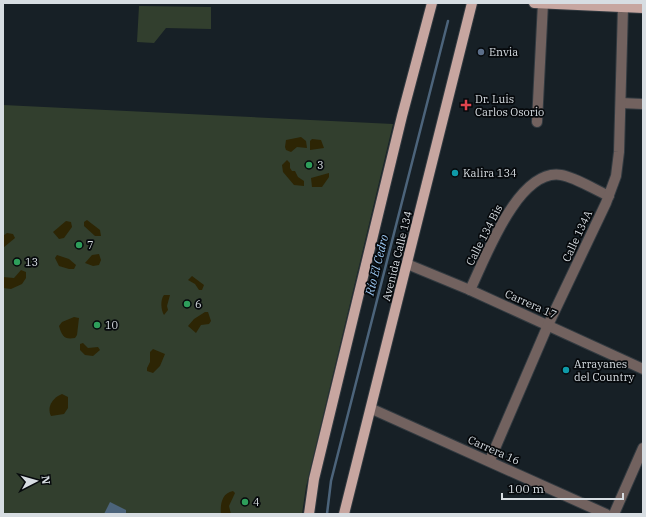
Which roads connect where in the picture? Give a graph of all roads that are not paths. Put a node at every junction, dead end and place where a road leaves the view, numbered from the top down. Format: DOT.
graph roads {
  1 [pos="432,3"];
  2 [pos="472,3"];
  3 [pos="534,3"];
  4 [pos="543,3"];
  5 [pos="622,7"];
  6 [pos="643,8"];
  7 [pos="621,103"];
  8 [pos="643,104"];
  9 [pos="537,122"];
  10 [pos="609,196"];
  11 [pos="407,264"];
  12 [pos="470,290"];
  13 [pos="548,325"];
  14 [pos="643,369"];
  15 [pos="372,409"];
  16 [pos="643,449"];
  17 [pos="490,460"];
  18 [pos="309,514"];
  19 [pos="344,514"];
  20 [pos="606,514"];
  21 [pos="614,514"];
  1 -- 18 [label="main road"];
  2 -- 11 [label="main road, Avenida Calle 134"];
  3 -- 4 [label="main road"];
  4 -- 5 [label="main road"];
  4 -- 9 [label="street"];
  5 -- 6 [label="main road"];
  5 -- 7 [label="street, Calle 134A"];
  7 -- 8 [label="street"];
  7 -- 10 [label="street, Calle 134A"];
  10 -- 12 [label="street, Calle 134 Bis"];
  10 -- 13 [label="street, Calle 134A"];
  11 -- 12 [label="street, Carrera 17"];
  11 -- 15 [label="main road, Avenida Calle 134"];
  12 -- 13 [label="street, Carrera 17"];
  13 -- 14 [label="street, Carrera 17"];
  13 -- 17 [label="street, Calle 134A"];
  15 -- 17 [label="street, Carrera 16"];
  15 -- 19 [label="main road, Avenida Calle 134"];
  16 -- 21 [label="street"];
  17 -- 20 [label="street, Carrera 16"];
}
